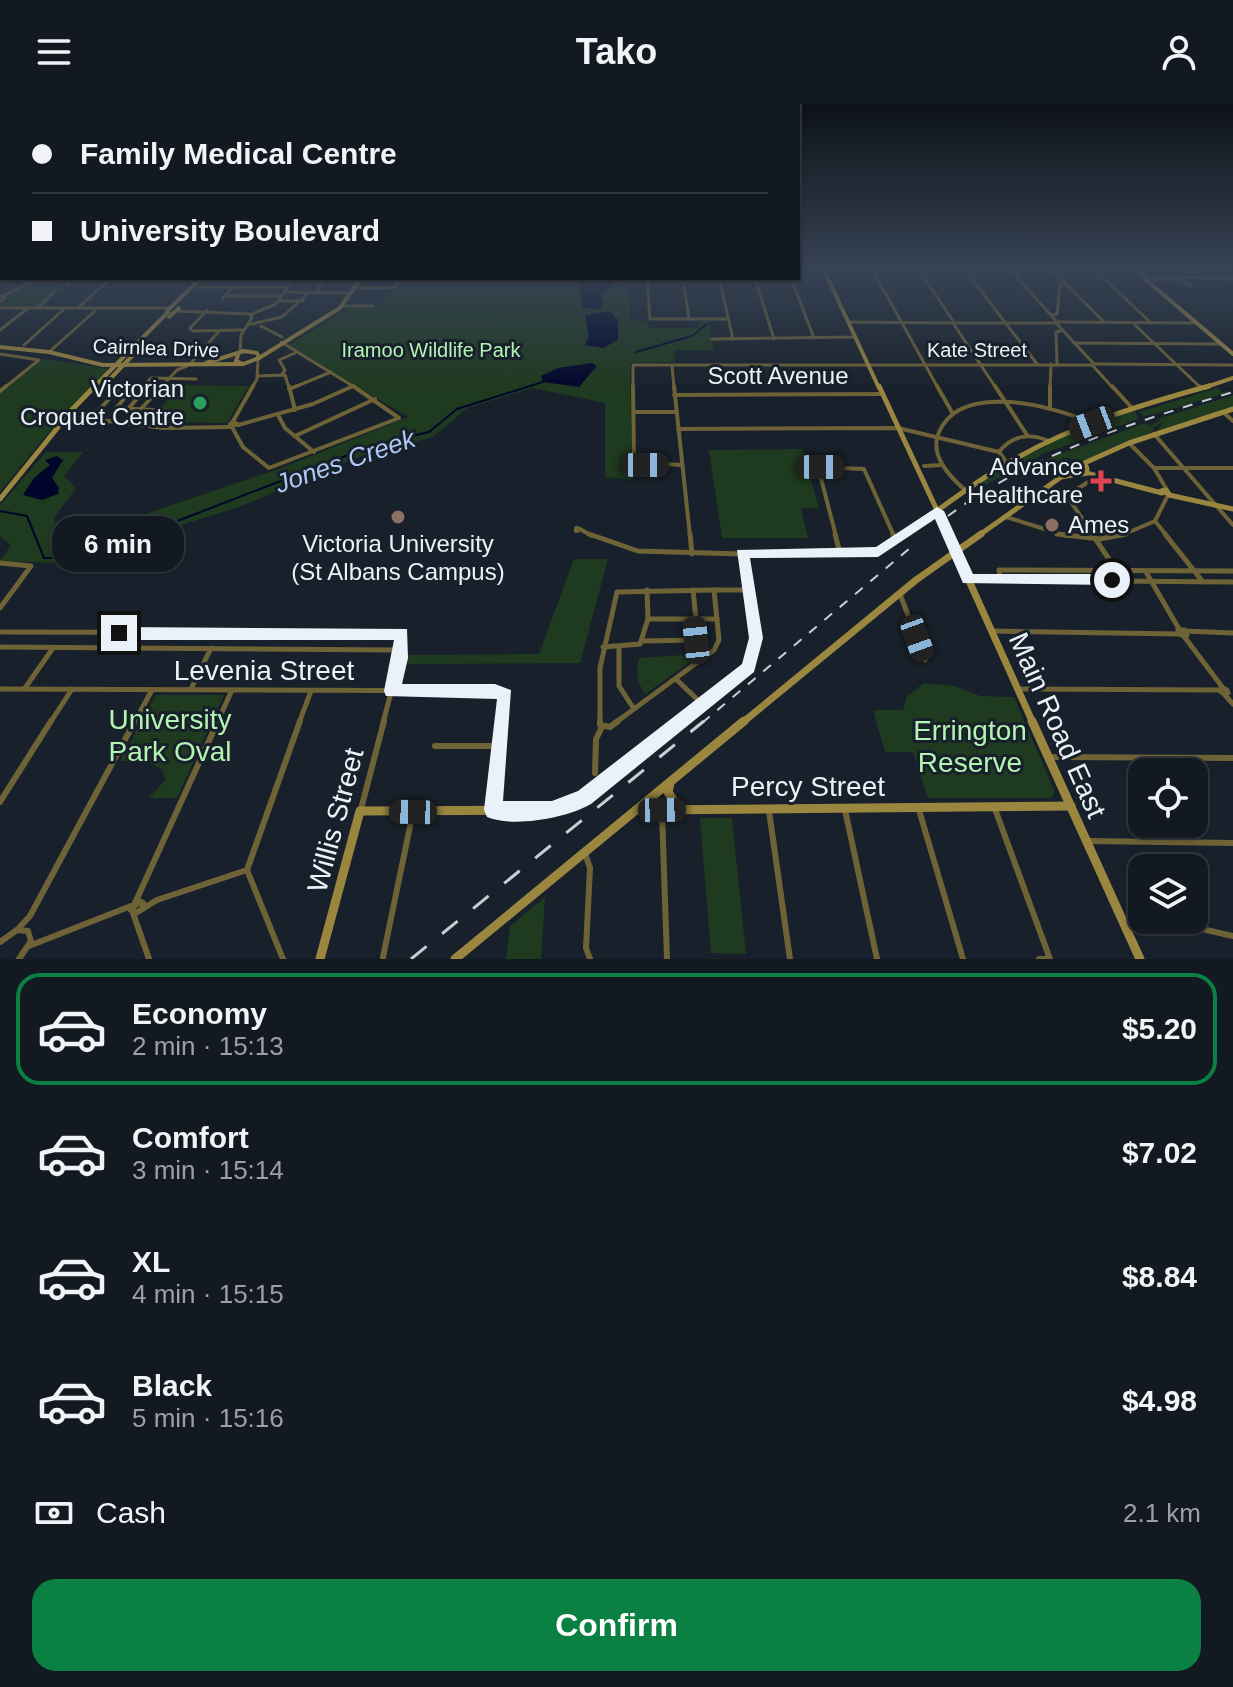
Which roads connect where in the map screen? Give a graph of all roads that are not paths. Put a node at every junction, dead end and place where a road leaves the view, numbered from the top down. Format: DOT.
graph roads {
  1 [pos="26,310"];
  2 [pos="64,310"];
  3 [pos="95,310"];
  4 [pos="152,310"];
  5 [pos="173,310"];
  6 [pos="207,310"];
  7 [pos="261,310"];
  8 [pos="294,310"];
  9 [pos="338,310"];
  10 [pos="650,310"];
  11 [pos="688,310"];
  12 [pos="726,310"];
  13 [pos="765,310"];
  14 [pos="803,310"];
  15 [pos="842,310"];
  16 [pos="894,310"];
  17 [pos="945,310"];
  18 [pos="995,310"];
  19 [pos="1046,310"];
  20 [pos="1057,310"];
  21 [pos="1091,310"];
  22 [pos="1138,310"];
  23 [pos="1183,310"];
  24 [pos="251,315"];
  25 [pos="689,319"];
  26 [pos="728,319"];
  27 [pos="848,322"];
  28 [pos="901,322"];
  29 [pos="953,322"];
  30 [pos="1005,323"];
  31 [pos="1057,323"];
  32 [pos="1104,323"];
  33 [pos="1134,323"];
  34 [pos="1152,323"];
  35 [pos="1198,323"];
  36 [pos="247,325"];
  37 [pos="261,325"];
  38 [pos="160,326"];
  39 [pos="153,328"];
  40 [pos="0,330"];
  41 [pos="220,330"];
  42 [pos="243,330"];
  43 [pos="855,337"];
  44 [pos="814,338"];
  45 [pos="712,339"];
  46 [pos="733,339"];
  47 [pos="774,339"];
  48 [pos="282,342"];
  49 [pos="1074,343"];
  50 [pos="1154,343"];
  51 [pos="1222,344"];
  52 [pos="241,346"];
  53 [pos="21,347"];
  54 [pos="250,351"];
  55 [pos="49,352"];
  56 [pos="296,352"];
  57 [pos="1,353"];
  58 [pos="239,354"];
  59 [pos="1233,354"];
  60 [pos="259,358"];
  61 [pos="194,363"];
  62 [pos="868,363"];
  63 [pos="924,363"];
  64 [pos="122,364"];
  65 [pos="244,364"];
  66 [pos="980,364"];
  67 [pos="1037,364"];
  68 [pos="1051,364"];
  69 [pos="1057,364"];
  70 [pos="1093,364"];
  71 [pos="1176,365"];
  72 [pos="1233,365"];
  73 [pos="672,366"];
  74 [pos="177,367"];
  75 [pos="331,372"];
  76 [pos="257,374"];
  77 [pos="282,374"];
  78 [pos="1233,378"];
  79 [pos="169,379"];
  80 [pos="196,379"];
  81 [pos="353,386"];
  82 [pos="133,388"];
  83 [pos="142,388"];
  84 [pos="1199,388"];
  85 [pos="289,389"];
  86 [pos="0,391"];
  87 [pos="882,394"];
  88 [pos="674,395"];
  89 [pos="375,399"];
  90 [pos="1005,402"];
  91 [pos="1050,407"];
  92 [pos="1132,408"];
  93 [pos="128,409"];
  94 [pos="1233,409"];
  95 [pos="142,410"];
  96 [pos="153,410"];
  97 [pos="295,410"];
  98 [pos="634,412"];
  99 [pos="676,412"];
  100 [pos="1223,412"];
  101 [pos="953,414"];
  102 [pos="278,415"];
  103 [pos="71,418"];
  104 [pos="89,418"];
  105 [pos="1233,421"];
  106 [pos="129,422"];
  107 [pos="1092,423"];
  108 [pos="234,425"];
  109 [pos="898,428"];
  110 [pos="678,429"];
  111 [pos="1154,434"];
  112 [pos="1027,435"];
  113 [pos="295,436"];
  114 [pos="936,436"];
  115 [pos="1049,441"];
  116 [pos="1129,443"];
  117 [pos="314,452"];
  118 [pos="999,452"];
  119 [pos="1093,458"];
  120 [pos="1007,463"];
  121 [pos="682,465"];
  122 [pos="942,465"];
  123 [pos="924,466"];
  124 [pos="1154,468"];
  125 [pos="1183,468"];
  126 [pos="1233,468"];
  127 [pos="1076,469"];
  128 [pos="1090,473"];
  129 [pos="1109,478"];
  130 [pos="1043,489"];
  131 [pos="967,491"];
  132 [pos="1165,492"];
  133 [pos="1065,493"];
  134 [pos="0,499"];
  135 [pos="1216,505"];
  136 [pos="1233,509"];
  137 [pos="937,511"];
  138 [pos="1005,517"];
  139 [pos="1155,521"];
  140 [pos="1233,525"];
  141 [pos="581,531"];
  142 [pos="895,539"];
  143 [pos="1096,539"];
  144 [pos="840,553"];
  145 [pos="956,553"];
  146 [pos="692,554"];
  147 [pos="742,554"];
  148 [pos="0,563"];
  149 [pos="1113,568"];
  150 [pos="1144,571"];
  151 [pos="1195,571"];
  152 [pos="1233,571"];
  153 [pos="968,580"];
  154 [pos="1000,580"];
  155 [pos="1120,580"];
  156 [pos="1137,580"];
  157 [pos="1151,580"];
  158 [pos="1204,582"];
  159 [pos="1233,582"];
  160 [pos="1153,588"];
  161 [pos="647,590"];
  162 [pos="693,590"];
  163 [pos="714,590"];
  164 [pos="748,590"];
  165 [pos="900,594"];
  166 [pos="0,596"];
  167 [pos="9,596"];
  168 [pos="0,608"];
  169 [pos="648,619"];
  170 [pos="695,619"];
  171 [pos="717,619"];
  172 [pos="991,631"];
  173 [pos="0,632"];
  174 [pos="1183,632"];
  175 [pos="1233,633"];
  176 [pos="642,641"];
  177 [pos="0,647"];
  178 [pos="603,647"];
  179 [pos="619,647"];
  180 [pos="52,649"];
  181 [pos="210,650"];
  182 [pos="399,651"];
  183 [pos="925,660"];
  184 [pos="675,679"];
  185 [pos="0,689"];
  186 [pos="24,689"];
  187 [pos="1017,689"];
  188 [pos="152,690"];
  189 [pos="190,690"];
  190 [pos="232,690"];
  191 [pos="71,691"];
  192 [pos="311,691"];
  193 [pos="392,691"];
  194 [pos="1226,693"];
  195 [pos="703,705"];
  196 [pos="634,709"];
  197 [pos="602,727"];
  198 [pos="435,746"];
  199 [pos="501,746"];
  200 [pos="1048,757"];
  201 [pos="1233,758"];
  202 [pos="595,773"];
  203 [pos="670,783"];
  204 [pos="0,802"];
  205 [pos="642,806"];
  206 [pos="1071,806"];
  207 [pos="919,807"];
  208 [pos="994,807"];
  209 [pos="844,808"];
  210 [pos="680,809"];
  211 [pos="768,809"];
  212 [pos="493,810"];
  213 [pos="662,810"];
  214 [pos="360,811"];
  215 [pos="413,812"];
  216 [pos="1087,841"];
  217 [pos="1233,843"];
  218 [pos="585,853"];
  219 [pos="247,870"];
  220 [pos="137,907"];
  221 [pos="1123,921"];
  222 [pos="22,930"];
  223 [pos="3,935"];
  224 [pos="49,936"];
  225 [pos="1233,936"];
  226 [pos="31,937"];
  227 [pos="0,942"];
  228 [pos="29,946"];
  229 [pos="320,956"];
  230 [pos="383,957"];
  231 [pos="19,959"];
  232 [pos="149,959"];
  233 [pos="283,959"];
  234 [pos="312,959"];
  235 [pos="455,959"];
  236 [pos="590,959"];
  237 [pos="667,959"];
  238 [pos="790,959"];
  239 [pos="877,959"];
  240 [pos="963,959"];
  241 [pos="1039,959"];
  242 [pos="1050,959"];
  243 [pos="1140,959"];
  1 -- 40 [label="street"];
  2 -- 53 [label="street"];
  3 -- 55 [label="street"];
  4 -- 5 [label="street"];
  5 -- 6 [label="street"];
  5 -- 38 [label="street"];
  5 -- 39 [label="street"];
  6 -- 24 [label="street"];
  6 -- 41 [label="street"];
  7 -- 24 [label="street"];
  8 -- 37 [label="street"];
  9 -- 48 [label="street, Cairnlea Drive"];
  10 -- 25 [label="street"];
  11 -- 25 [label="street"];
  12 -- 26 [label="street"];
  13 -- 47 [label="street"];
  14 -- 44 [label="street"];
  15 -- 27 [label="street, Main Road East"];
  16 -- 28 [label="street"];
  17 -- 29 [label="street"];
  18 -- 30 [label="street"];
  19 -- 31 [label="street"];
  20 -- 31 [label="street"];
  21 -- 32 [label="street"];
  22 -- 34 [label="street"];
  23 -- 35 [label="street"];
  24 -- 36 [label="street"];
  25 -- 26 [label="street"];
  26 -- 46 [label="street"];
  27 -- 28 [label="street"];
  27 -- 43 [label="street, Main Road East"];
  28 -- 29 [label="street"];
  28 -- 63 [label="street"];
  29 -- 30 [label="street"];
  29 -- 66 [label="street"];
  30 -- 31 [label="street"];
  30 -- 67 [label="street"];
  31 -- 32 [label="street"];
  31 -- 49 [label="street"];
  31 -- 69 [label="street"];
  32 -- 33 [label="street"];
  33 -- 34 [label="street"];
  33 -- 50 [label="street"];
  34 -- 35 [label="street"];
  35 -- 51 [label="street"];
  36 -- 37 [label="street"];
  36 -- 42 [label="street"];
  37 -- 48 [label="street"];
  38 -- 39 [label="street"];
  38 -- 64 [label="street"];
  39 -- 64 [label="street"];
  41 -- 42 [label="street"];
  41 -- 61 [label="street"];
  42 -- 52 [label="street"];
  43 -- 44 [label="street"];
  43 -- 62 [label="street, Main Road East"];
  44 -- 47 [label="street"];
  45 -- 46 [label="street"];
  46 -- 47 [label="street"];
  48 -- 54 [label="street, Cairnlea Drive"];
  48 -- 56 [label="street"];
  48 -- 60 [label="street, Cairnlea Drive"];
  49 -- 50 [label="street"];
  49 -- 70 [label="street"];
  50 -- 51 [label="street"];
  50 -- 71 [label="street"];
  51 -- 59 [label="street"];
  52 -- 54 [label="street"];
  52 -- 58 [label="street"];
  53 -- 55 [label="street, Cairnlea Drive"];
  53 -- 57 [label="street, Cairnlea Drive"];
  54 -- 58 [label="street, Cairnlea Drive"];
  54 -- 60 [label="street"];
  55 -- 64 [label="street, Cairnlea Drive"];
  56 -- 75 [label="street"];
  56 -- 77 [label="street"];
  57 -- 86 [label="street, Cairnlea Drive"];
  58 -- 61 [label="street, Cairnlea Drive"];
  58 -- 65 [label="street"];
  60 -- 65 [label="street, Cairnlea Drive"];
  60 -- 76 [label="street"];
  61 -- 64 [label="street, Cairnlea Drive"];
  61 -- 65 [label="street, Cairnlea Drive"];
  61 -- 74 [label="street, Cairnlea Drive"];
  62 -- 63 [label="street, Kate Street"];
  62 -- 73 [label="street, Kate Street"];
  62 -- 87 [label="street, Main Road East"];
  63 -- 66 [label="street, Kate Street"];
  63 -- 101 [label="street"];
  64 -- 74 [label="street, Cairnlea Drive"];
  64 -- 103 [label="street"];
  65 -- 76 [label="street"];
  66 -- 67 [label="street, Kate Street"];
  66 -- 90 [label="street"];
  67 -- 68 [label="street, Kate Street"];
  68 -- 69 [label="street, Kate Street"];
  68 -- 91 [label="street"];
  69 -- 70 [label="street, Kate Street"];
  70 -- 71 [label="street, Kate Street"];
  70 -- 92 [label="street"];
  71 -- 72 [label="street, Kate Street"];
  71 -- 84 [label="street"];
  73 -- 88 [label="street"];
  73 -- 98 [label="street, Kate Street"];
  74 -- 79 [label="street"];
  75 -- 81 [label="street"];
  75 -- 85 [label="street"];
  76 -- 77 [label="street"];
  76 -- 108 [label="street"];
  77 -- 85 [label="street"];
  78 -- 84 [label="street"];
  79 -- 80 [label="street"];
  79 -- 83 [label="street"];
  79 -- 95 [label="street"];
  81 -- 89 [label="street"];
  81 -- 97 [label="street"];
  82 -- 83 [label="street"];
  82 -- 93 [label="street"];
  82 -- 104 [label="street"];
  83 -- 93 [label="street"];
  84 -- 92 [label="street"];
  85 -- 97 [label="street"];
  87 -- 88 [label="street, Scott Avenue"];
  87 -- 109 [label="street, Main Road East"];
  88 -- 99 [label="street"];
  89 -- 113 [label="street"];
  89 -- 117 [label="street"];
  90 -- 91 [label="street"];
  90 -- 101 [label="street"];
  90 -- 112 [label="street"];
  91 -- 107 [label="street"];
  92 -- 107 [label="street"];
  93 -- 95 [label="street"];
  94 -- 100 [label="street"];
  95 -- 96 [label="street"];
  95 -- 106 [label="street"];
  97 -- 102 [label="street"];
  98 -- 99 [label="street"];
  98 -- 121 [label="street"];
  99 -- 110 [label="street"];
  100 -- 105 [label="street"];
  100 -- 111 [label="street"];
  101 -- 114 [label="street"];
  102 -- 108 [label="street"];
  102 -- 113 [label="street"];
  103 -- 104 [label="street"];
  103 -- 134 [label="street"];
  104 -- 106 [label="street"];
  106 -- 108 [label="street"];
  107 -- 115 [label="street"];
  108 -- 117 [label="street"];
  109 -- 110 [label="street"];
  109 -- 114 [label="street"];
  109 -- 137 [label="street, Main Road East"];
  110 -- 121 [label="street"];
  111 -- 116 [label="street"];
  111 -- 125 [label="street"];
  112 -- 115 [label="street"];
  112 -- 118 [label="street"];
  113 -- 117 [label="street"];
  114 -- 118 [label="street"];
  114 -- 122 [label="street"];
  115 -- 120 [label="street"];
  116 -- 119 [label="street"];
  116 -- 124 [label="street"];
  118 -- 120 [label="street"];
  119 -- 127 [label="street"];
  119 -- 128 [label="street"];
  120 -- 131 [label="street"];
  121 -- 146 [label="street"];
  122 -- 123 [label="street"];
  122 -- 131 [label="street"];
  124 -- 125 [label="street"];
  124 -- 132 [label="street"];
  125 -- 126 [label="street"];
  125 -- 135 [label="street"];
  127 -- 128 [label="street"];
  127 -- 128 [label="street"];
  127 -- 130 [label="street"];
  128 -- 129 [label="street"];
  128 -- 129 [label="street"];
  128 -- 133 [label="street"];
  129 -- 132 [label="street"];
  130 -- 133 [label="street"];
  130 -- 138 [label="street"];
  131 -- 137 [label="street"];
  132 -- 135 [label="street"];
  132 -- 139 [label="street"];
  133 -- 143 [label="street"];
  135 -- 136 [label="street"];
  135 -- 140 [label="street"];
  137 -- 142 [label="street"];
  137 -- 145 [label="street, Main Road East"];
  138 -- 143 [label="street"];
  138 -- 145 [label="street"];
  139 -- 143 [label="street"];
  139 -- 151 [label="street"];
  141 -- 146 [label="street"];
  142 -- 144 [label="street"];
  142 -- 144 [label="street"];
  143 -- 149 [label="street"];
  144 -- 147 [label="street"];
  145 -- 153 [label="street, Main Road East"];
  145 -- 165 [label="street"];
  146 -- 147 [label="street"];
  147 -- 164 [label="street"];
  148 -- 167 [label="street"];
  149 -- 150 [label="street"];
  149 -- 154 [label="street"];
  149 -- 155 [label="street"];
  150 -- 151 [label="street"];
  150 -- 157 [label="street"];
  151 -- 152 [label="street"];
  151 -- 158 [label="street"];
  153 -- 154 [label="street"];
  153 -- 172 [label="street, Main Road East"];
  154 -- 155 [label="street"];
  155 -- 156 [label="street"];
  156 -- 157 [label="street"];
  156 -- 160 [label="street"];
  157 -- 158 [label="street"];
  157 -- 160 [label="street"];
  158 -- 159 [label="street"];
  160 -- 174 [label="street"];
  161 -- 162 [label="street"];
  161 -- 169 [label="street"];
  161 -- 178 [label="street"];
  162 -- 163 [label="street"];
  162 -- 170 [label="street"];
  163 -- 164 [label="street"];
  163 -- 171 [label="street"];
  164 -- 195 [label="street"];
  165 -- 183 [label="street"];
  165 -- 203 [label="street"];
  166 -- 167 [label="street"];
  167 -- 168 [label="street"];
  169 -- 170 [label="street"];
  169 -- 176 [label="street"];
  170 -- 171 [label="street"];
  170 -- 176 [label="street"];
  171 -- 184 [label="street"];
  172 -- 174 [label="street"];
  172 -- 187 [label="street, Main Road East"];
  173 -- 182 [label="street"];
  174 -- 175 [label="street"];
  174 -- 194 [label="street"];
  176 -- 179 [label="street"];
  177 -- 180 [label="street"];
  178 -- 179 [label="street"];
  178 -- 197 [label="street"];
  179 -- 196 [label="street"];
  180 -- 181 [label="street"];
  180 -- 186 [label="street"];
  181 -- 182 [label="street"];
  181 -- 189 [label="street"];
  182 -- 193 [label="street, Willis Street"];
  184 -- 195 [label="street"];
  184 -- 196 [label="street"];
  185 -- 186 [label="street, Levenia Street"];
  186 -- 191 [label="street, Levenia Street"];
  187 -- 194 [label="street"];
  187 -- 200 [label="street, Main Road East"];
  188 -- 189 [label="street, Levenia Street"];
  188 -- 191 [label="street, Levenia Street"];
  188 -- 222 [label="street"];
  189 -- 190 [label="street, Levenia Street"];
  190 -- 192 [label="street, Levenia Street"];
  190 -- 220 [label="street"];
  191 -- 204 [label="street"];
  192 -- 193 [label="street, Levenia Street"];
  192 -- 219 [label="street"];
  193 -- 199 [label="street, Levenia Street"];
  193 -- 214 [label="street, Willis Street"];
  195 -- 212 [label="street"];
  196 -- 197 [label="street"];
  197 -- 202 [label="street"];
  198 -- 199 [label="street"];
  199 -- 212 [label="street"];
  200 -- 201 [label="street"];
  200 -- 206 [label="street, Main Road East"];
  203 -- 205 [label="street"];
  203 -- 210 [label="street"];
  205 -- 213 [label="street, Percy Street"];
  205 -- 218 [label="street"];
  206 -- 208 [label="street, Percy Street"];
  206 -- 216 [label="street, Main Road East"];
  207 -- 208 [label="street, Percy Street"];
  207 -- 209 [label="street, Percy Street"];
  207 -- 240 [label="street"];
  208 -- 242 [label="street"];
  209 -- 211 [label="street, Percy Street"];
  209 -- 239 [label="street"];
  210 -- 211 [label="street, Percy Street"];
  210 -- 213 [label="street, Percy Street"];
  211 -- 238 [label="street"];
  212 -- 215 [label="street"];
  213 -- 237 [label="street"];
  214 -- 215 [label="street"];
  214 -- 229 [label="street, Willis Street"];
  215 -- 230 [label="street"];
  216 -- 217 [label="street"];
  216 -- 221 [label="street, Main Road East"];
  218 -- 235 [label="street"];
  218 -- 236 [label="street"];
  219 -- 220 [label="street"];
  219 -- 233 [label="street"];
  220 -- 224 [label="street"];
  220 -- 232 [label="street"];
  221 -- 225 [label="street"];
  221 -- 243 [label="street, Main Road East"];
  222 -- 223 [label="street"];
  222 -- 226 [label="street"];
  223 -- 227 [label="street"];
  224 -- 226 [label="street"];
  224 -- 228 [label="street"];
  226 -- 228 [label="street"];
  228 -- 231 [label="street"];
  229 -- 234 [label="street"];
  241 -- 242 [label="street"];
}
